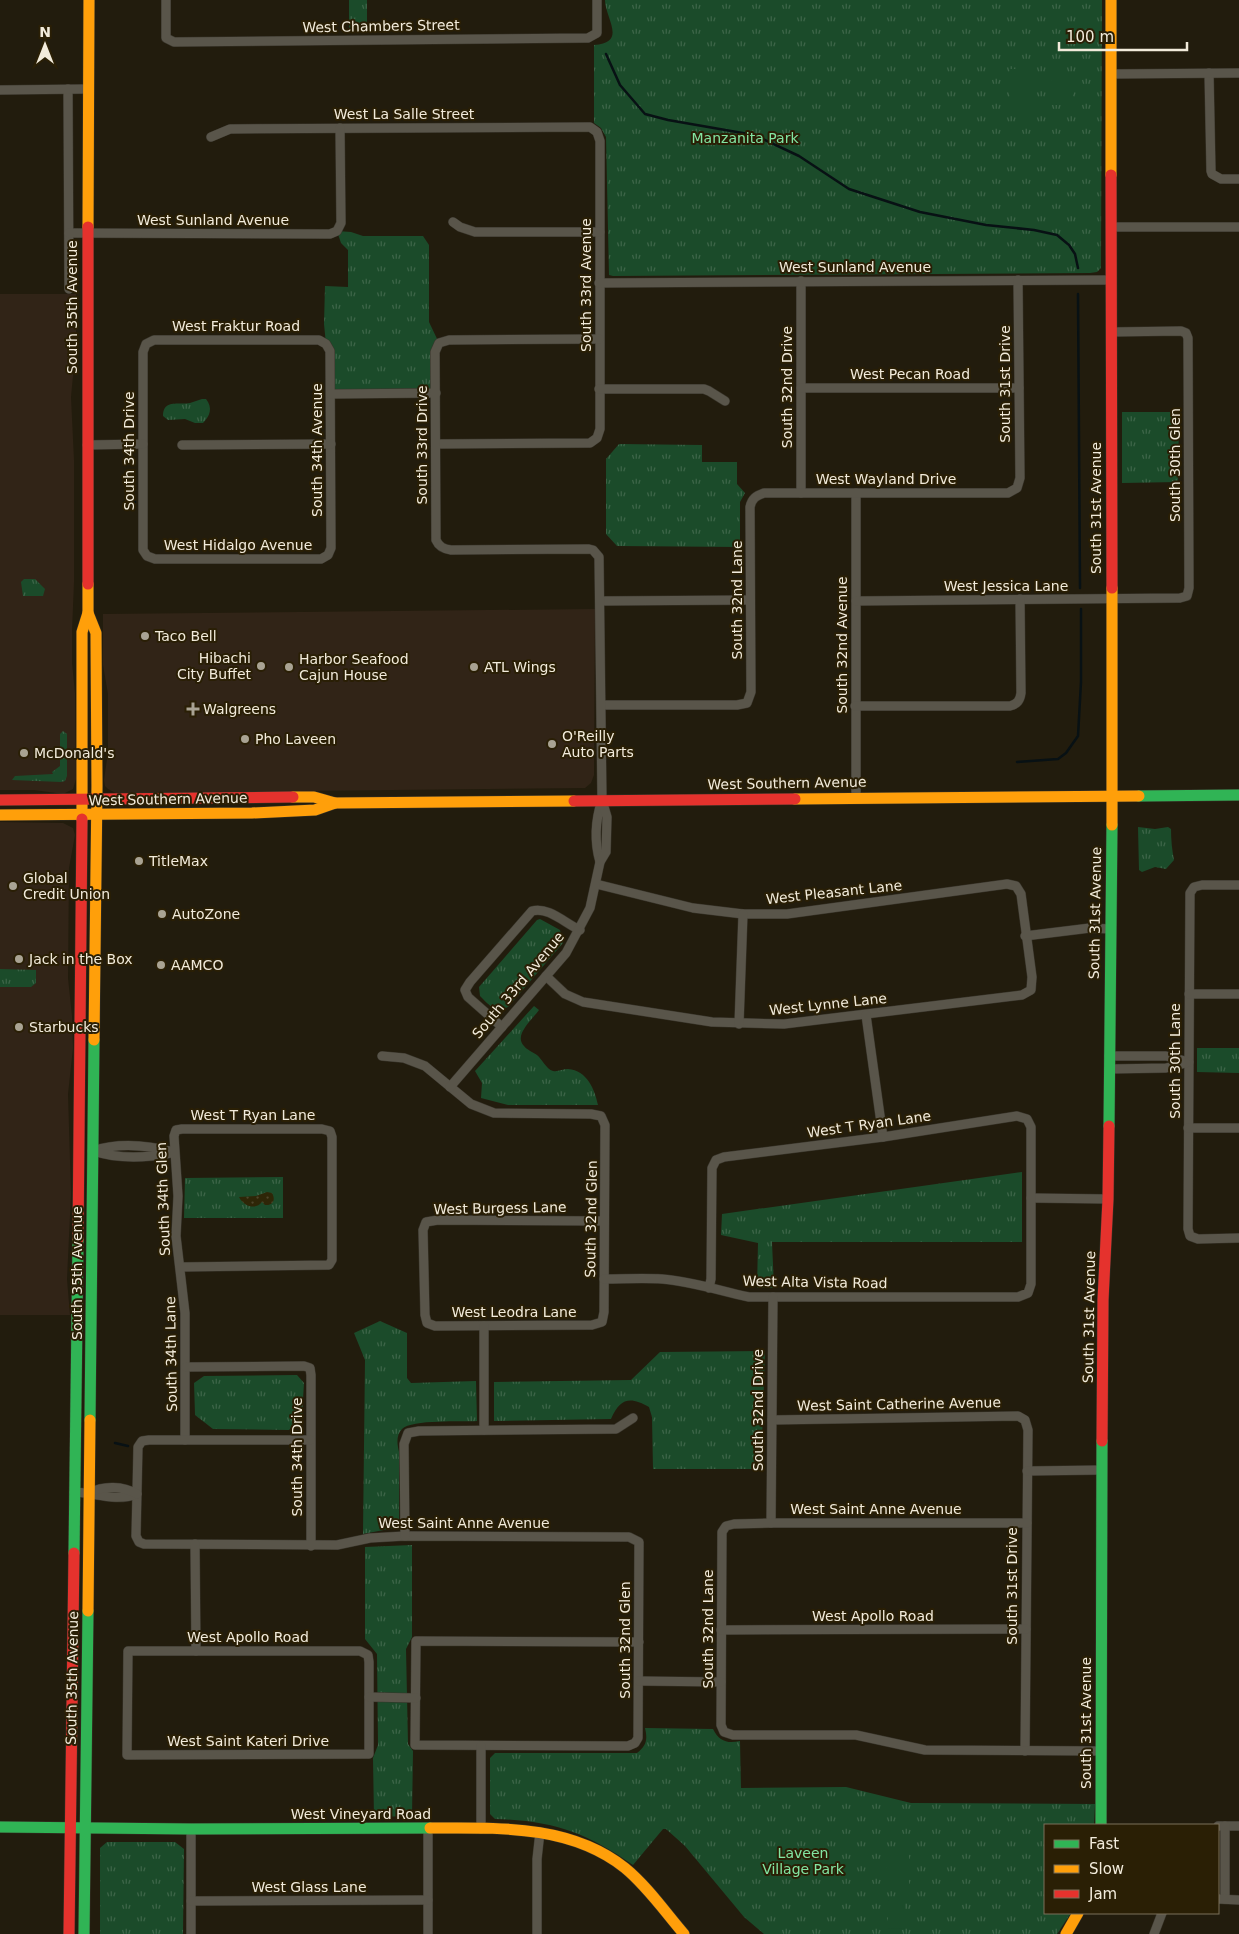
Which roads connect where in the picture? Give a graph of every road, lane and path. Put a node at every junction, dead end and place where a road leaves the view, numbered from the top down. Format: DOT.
graph roads {
  1 [pos="89,0"];
  2 [pos="166,0"];
  3 [pos="597,0"];
  4 [pos="1111,0"];
  5 [pos="1210,73"];
  6 [pos="1239,73"];
  7 [pos="1111,74"];
  8 [pos="68,89"];
  9 [pos="87,89"];
  10 [pos="0,90"];
  11 [pos="340,128"];
  12 [pos="597,132"];
  13 [pos="211,137"];
  14 [pos="1239,179"];
  15 [pos="453,222"];
  16 [pos="1239,226"];
  17 [pos="1111,227"];
  18 [pos="600,232"];
  19 [pos="69,233"];
  20 [pos="87,233"];
  21 [pos="1018,280"];
  22 [pos="1110,280"];
  23 [pos="801,281"];
  24 [pos="599,283"];
  25 [pos="69,290"];
  26 [pos="1110,332"];
  27 [pos="599,339"];
  28 [pos="146,344"];
  29 [pos="326,344"];
  30 [pos="801,388"];
  31 [pos="1019,388"];
  32 [pos="599,389"];
  33 [pos="436,393"];
  34 [pos="331,394"];
  35 [pos="725,401"];
  36 [pos="143,444"];
  37 [pos="331,444"];
  38 [pos="436,444"];
  39 [pos="87,445"];
  40 [pos="182,445"];
  41 [pos="1017,488"];
  42 [pos="801,493"];
  43 [pos="856,493"];
  44 [pos="754,498"];
  45 [pos="597,553"];
  46 [pos="328,555"];
  47 [pos="147,556"];
  48 [pos="1186,596"];
  49 [pos="1111,598"];
  50 [pos="1020,599"];
  51 [pos="750,600"];
  52 [pos="856,600"];
  53 [pos="600,601"];
  54 [pos="88,613"];
  55 [pos="602,705"];
  56 [pos="856,706"];
  57 [pos="1112,795"];
  58 [pos="1239,795"];
  59 [pos="856,798"];
  60 [pos="0,800"];
  61 [pos="82,800"];
  62 [pos="96,800"];
  63 [pos="602,800"];
  64 [pos="335,803"];
  65 [pos="0,815"];
  66 [pos="96,815"];
  67 [pos="81,816"];
  68 [pos="596,884"];
  69 [pos="1239,884"];
  70 [pos="743,914"];
  71 [pos="1110,929"];
  72 [pos="580,930"];
  73 [pos="1025,936"];
  74 [pos="546,976"];
  75 [pos="1189,994"];
  76 [pos="1239,994"];
  77 [pos="866,1015"];
  78 [pos="739,1024"];
  79 [pos="502,1026"];
  80 [pos="382,1056"];
  81 [pos="1151,1056"];
  82 [pos="80,1060"];
  83 [pos="94,1060"];
  84 [pos="1108,1062"];
  85 [pos="1189,1062"];
  86 [pos="1151,1068"];
  87 [pos="450,1087"];
  88 [pos="1188,1128"];
  89 [pos="1239,1128"];
  90 [pos="176,1130"];
  91 [pos="883,1137"];
  92 [pos="129,1146"];
  93 [pos="92,1151"];
  94 [pos="174,1152"];
  95 [pos="129,1156"];
  96 [pos="1031,1198"];
  97 [pos="1108,1199"];
  98 [pos="604,1221"];
  99 [pos="1239,1238"];
  100 [pos="180,1267"];
  101 [pos="604,1279"];
  102 [pos="709,1288"];
  103 [pos="773,1298"];
  104 [pos="602,1322"];
  105 [pos="427,1323"];
  106 [pos="484,1326"];
  107 [pos="186,1367"];
  108 [pos="633,1418"];
  109 [pos="772,1420"];
  110 [pos="1025,1420"];
  111 [pos="484,1430"];
  112 [pos="185,1440"];
  113 [pos="310,1440"];
  114 [pos="1102,1470"];
  115 [pos="1027,1471"];
  116 [pos="74,1492"];
  117 [pos="89,1492"];
  118 [pos="137,1494"];
  119 [pos="771,1523"];
  120 [pos="1027,1523"];
  121 [pos="726,1526"];
  122 [pos="405,1536"];
  123 [pos="639,1542"];
  124 [pos="195,1544"];
  125 [pos="311,1546"];
  126 [pos="1026,1629"];
  127 [pos="721,1630"];
  128 [pos="639,1642"];
  129 [pos="196,1651"];
  130 [pos="638,1681"];
  131 [pos="721,1682"];
  132 [pos="369,1697"];
  133 [pos="416,1698"];
  134 [pos="481,1746"];
  135 [pos="1025,1751"];
  136 [pos="1100,1751"];
  137 [pos="127,1755"];
  138 [pos="1101,1824"];
  139 [pos="0,1826"];
  140 [pos="1221,1826"];
  141 [pos="1239,1826"];
  142 [pos="70,1828"];
  143 [pos="85,1828"];
  144 [pos="481,1828"];
  145 [pos="190,1829"];
  146 [pos="428,1829"];
  147 [pos="540,1832"];
  148 [pos="1222,1899"];
  149 [pos="428,1900"];
  150 [pos="1239,1900"];
  151 [pos="191,1901"];
  152 [pos="1077,1914"];
  153 [pos="1162,1914"];
  154 [pos="69,1934"];
  155 [pos="84,1934"];
  156 [pos="191,1934"];
  157 [pos="428,1934"];
  158 [pos="537,1934"];
  159 [pos="684,1934"];
  160 [pos="1066,1934"];
  161 [pos="1154,1934"];
  1 -- 9 [label="main road, South 35th Avenue"];
  2 -- 3 [label="street, West Chambers Street"];
  4 -- 7 [label="main road, South 31st Avenue"];
  5 -- 6 [label="street"];
  5 -- 7 [label="street"];
  5 -- 14 [label="street"];
  7 -- 17 [label="main road, South 31st Avenue"];
  8 -- 9 [label="street"];
  8 -- 10 [label="street"];
  8 -- 19 [label="street"];
  9 -- 20 [label="main road, South 35th Avenue"];
  11 -- 12 [label="street, West La Salle Street"];
  11 -- 13 [label="street, West La Salle Street"];
  11 -- 20 [label="street, West Sunland Avenue"];
  12 -- 18 [label="street, South 33rd Avenue"];
  15 -- 18 [label="street"];
  16 -- 17 [label="street"];
  17 -- 22 [label="main road, South 31st Avenue"];
  18 -- 24 [label="street, South 33rd Avenue"];
  19 -- 20 [label="street"];
  19 -- 25 [label="street"];
  20 -- 39 [label="main road, South 35th Avenue"];
  21 -- 22 [label="street, West Sunland Avenue"];
  21 -- 23 [label="street, West Sunland Avenue"];
  21 -- 31 [label="street, South 31st Drive"];
  22 -- 26 [label="main road, South 31st Avenue"];
  23 -- 24 [label="street, West Sunland Avenue"];
  23 -- 30 [label="street, South 32nd Drive"];
  24 -- 27 [label="street, South 33rd Avenue"];
  26 -- 48 [label="street, South 30th Glen"];
  26 -- 49 [label="main road, South 31st Avenue"];
  27 -- 32 [label="street, South 33rd Avenue"];
  27 -- 33 [label="street, South 33rd Drive"];
  28 -- 29 [label="street, West Fraktur Road"];
  28 -- 36 [label="street, South 34th Drive"];
  29 -- 34 [label="street, South 34th Avenue"];
  30 -- 31 [label="street, West Pecan Road"];
  30 -- 42 [label="street, South 32nd Drive"];
  31 -- 41 [label="street, South 31st Drive"];
  32 -- 35 [label="street"];
  32 -- 38 [label="street, South 33rd Avenue"];
  33 -- 34 [label="street"];
  33 -- 38 [label="street, South 33rd Drive"];
  34 -- 37 [label="street, South 34th Avenue"];
  36 -- 39 [label="street"];
  36 -- 47 [label="street, South 34th Drive"];
  37 -- 40 [label="street"];
  37 -- 46 [label="street, South 34th Avenue"];
  38 -- 45 [label="street, South 33rd Drive"];
  39 -- 54 [label="main road, South 35th Avenue"];
  41 -- 43 [label="street, West Wayland Drive"];
  42 -- 43 [label="street, West Wayland Drive"];
  42 -- 44 [label="street, West Wayland Drive"];
  43 -- 52 [label="street, South 32nd Avenue"];
  44 -- 51 [label="street, South 32nd Lane"];
  45 -- 53 [label="street, South 33rd Avenue"];
  46 -- 47 [label="street, West Hidalgo Avenue"];
  48 -- 49 [label="street, West Jessica Lane"];
  49 -- 50 [label="street, West Jessica Lane"];
  49 -- 57 [label="main road, South 31st Avenue"];
  50 -- 52 [label="street, West Jessica Lane"];
  50 -- 56 [label="street"];
  51 -- 53 [label="street"];
  51 -- 55 [label="street, South 32nd Lane"];
  52 -- 56 [label="street, South 32nd Avenue"];
  53 -- 55 [label="street, South 33rd Avenue"];
  54 -- 61 [label="main road, South 35th Avenue"];
  54 -- 62 [label="main road, South 35th Avenue"];
  55 -- 63 [label="street, South 33rd Avenue"];
  56 -- 59 [label="street, South 32nd Avenue"];
  57 -- 58 [label="main road, West Southern Avenue"];
  57 -- 59 [label="main road, West Southern Avenue"];
  57 -- 71 [label="main road, South 31st Avenue"];
  59 -- 63 [label="main road, West Southern Avenue"];
  60 -- 61 [label="main road, West Southern Avenue"];
  61 -- 62 [label="main road, West Southern Avenue"];
  61 -- 67 [label="main road, South 35th Avenue"];
  62 -- 64 [label="main road, West Southern Avenue"];
  62 -- 66 [label="main road, South 35th Avenue"];
  63 -- 64 [label="main road, West Southern Avenue"];
  63 -- 68 [label="street, South 33rd Avenue"];
  64 -- 66 [label="main road, West Southern Avenue"];
  65 -- 67 [label="main road, West Southern Avenue"];
  66 -- 67 [label="main road, West Southern Avenue"];
  66 -- 83 [label="main road, South 35th Avenue"];
  67 -- 82 [label="main road, South 35th Avenue"];
  68 -- 70 [label="street, West Pleasant Lane"];
  68 -- 72 [label="street, South 33rd Avenue"];
  69 -- 75 [label="street, South 30th Lane"];
  70 -- 73 [label="street, West Pleasant Lane"];
  70 -- 78 [label="street"];
  71 -- 73 [label="street"];
  71 -- 84 [label="main road, South 31st Avenue"];
  72 -- 74 [label="street, South 33rd Avenue"];
  72 -- 79 [label="street"];
  73 -- 77 [label="street, West Lynne Lane"];
  74 -- 78 [label="street, West Lynne Lane"];
  74 -- 79 [label="street, South 33rd Avenue"];
  75 -- 76 [label="street"];
  75 -- 85 [label="street, South 30th Lane"];
  77 -- 78 [label="street, West Lynne Lane"];
  77 -- 91 [label="street"];
  79 -- 87 [label="street, South 33rd Avenue"];
  80 -- 87 [label="street"];
  81 -- 84 [label="street"];
  81 -- 85 [label="street"];
  81 -- 86 [label="street"];
  82 -- 83 [label="main road"];
  82 -- 116 [label="main road, South 35th Avenue"];
  83 -- 93 [label="main road, South 35th Avenue"];
  84 -- 86 [label="street"];
  84 -- 97 [label="main road, South 31st Avenue"];
  85 -- 86 [label="street"];
  85 -- 88 [label="street, South 30th Lane"];
  87 -- 98 [label="street, South 32nd Glen"];
  88 -- 89 [label="street"];
  88 -- 99 [label="street, South 30th Lane"];
  90 -- 94 [label="street, South 34th Glen"];
  90 -- 100 [label="street, West T Ryan Lane"];
  91 -- 96 [label="street, West T Ryan Lane"];
  91 -- 102 [label="street, West T Ryan Lane"];
  92 -- 93 [label="street"];
  92 -- 94 [label="street"];
  92 -- 95 [label="street"];
  93 -- 95 [label="street"];
  93 -- 117 [label="main road, South 35th Avenue"];
  94 -- 95 [label="street"];
  94 -- 100 [label="street, South 34th Glen"];
  96 -- 97 [label="street"];
  96 -- 103 [label="street, West Alta Vista Road"];
  97 -- 114 [label="main road, South 31st Avenue"];
  98 -- 101 [label="street, South 32nd Glen"];
  98 -- 105 [label="street, West Burgess Lane"];
  100 -- 107 [label="street, South 34th Lane"];
  101 -- 102 [label="street, West Alta Vista Road"];
  101 -- 104 [label="street, South 32nd Glen"];
  102 -- 103 [label="street, West Alta Vista Road"];
  103 -- 109 [label="street, South 32nd Drive"];
  104 -- 106 [label="street, West Leodra Lane"];
  105 -- 106 [label="street, West Leodra Lane"];
  106 -- 111 [label="street"];
  107 -- 112 [label="street, South 34th Lane"];
  107 -- 113 [label="street, South 34th Drive"];
  108 -- 111 [label="street"];
  109 -- 110 [label="street, West Saint Catherine Avenue"];
  109 -- 119 [label="street, South 32nd Drive"];
  110 -- 115 [label="street, South 31st Drive"];
  111 -- 122 [label="street"];
  112 -- 113 [label="street"];
  112 -- 118 [label="street"];
  113 -- 125 [label="street, South 34th Drive"];
  114 -- 115 [label="street"];
  114 -- 136 [label="main road, South 31st Avenue"];
  115 -- 120 [label="street, South 31st Drive"];
  116 -- 117 [label="street"];
  116 -- 142 [label="main road, South 35th Avenue"];
  117 -- 118 [label="street"];
  117 -- 143 [label="main road, South 35th Avenue"];
  118 -- 124 [label="street, West Saint Anne Avenue"];
  119 -- 120 [label="street, West Saint Anne Avenue"];
  119 -- 121 [label="street, West Saint Anne Avenue"];
  120 -- 126 [label="street, South 31st Drive"];
  121 -- 127 [label="street, South 32nd Lane"];
  122 -- 123 [label="street, West Saint Anne Avenue"];
  122 -- 125 [label="street, West Saint Anne Avenue"];
  123 -- 128 [label="street, South 32nd Glen"];
  124 -- 125 [label="street, West Saint Anne Avenue"];
  124 -- 129 [label="street"];
  126 -- 127 [label="street, West Apollo Road"];
  126 -- 135 [label="street, South 31st Drive"];
  127 -- 131 [label="street, South 32nd Lane"];
  128 -- 130 [label="street, South 32nd Glen"];
  128 -- 133 [label="street"];
  129 -- 132 [label="street, West Apollo Road"];
  129 -- 137 [label="street, West Apollo Road"];
  130 -- 131 [label="street"];
  130 -- 134 [label="street, South 32nd Glen"];
  131 -- 135 [label="street, South 32nd Lane"];
  132 -- 133 [label="street"];
  132 -- 137 [label="street, West Saint Kateri Drive"];
  133 -- 134 [label="street"];
  134 -- 144 [label="street"];
  135 -- 136 [label="street"];
  136 -- 138 [label="main road, South 31st Avenue"];
  139 -- 142 [label="main road, West Vineyard Road"];
  140 -- 141 [label="street"];
  140 -- 148 [label="street"];
  142 -- 143 [label="main road, West Vineyard Road"];
  142 -- 154 [label="main road, South 35th Avenue"];
  143 -- 145 [label="main road, West Vineyard Road"];
  143 -- 155 [label="main road, South 35th Avenue"];
  144 -- 146 [label="main road, West Vineyard Road"];
  144 -- 147 [label="main road, West Vineyard Road"];
  145 -- 146 [label="main road, West Vineyard Road"];
  145 -- 151 [label="street"];
  146 -- 149 [label="street"];
  147 -- 158 [label="street"];
  147 -- 159 [label="main road, West Vineyard Road"];
  148 -- 150 [label="street"];
  149 -- 151 [label="street, West Glass Lane"];
  149 -- 157 [label="street"];
  151 -- 156 [label="street"];
  152 -- 160 [label="main road"];
  153 -- 161 [label="street"];
}
